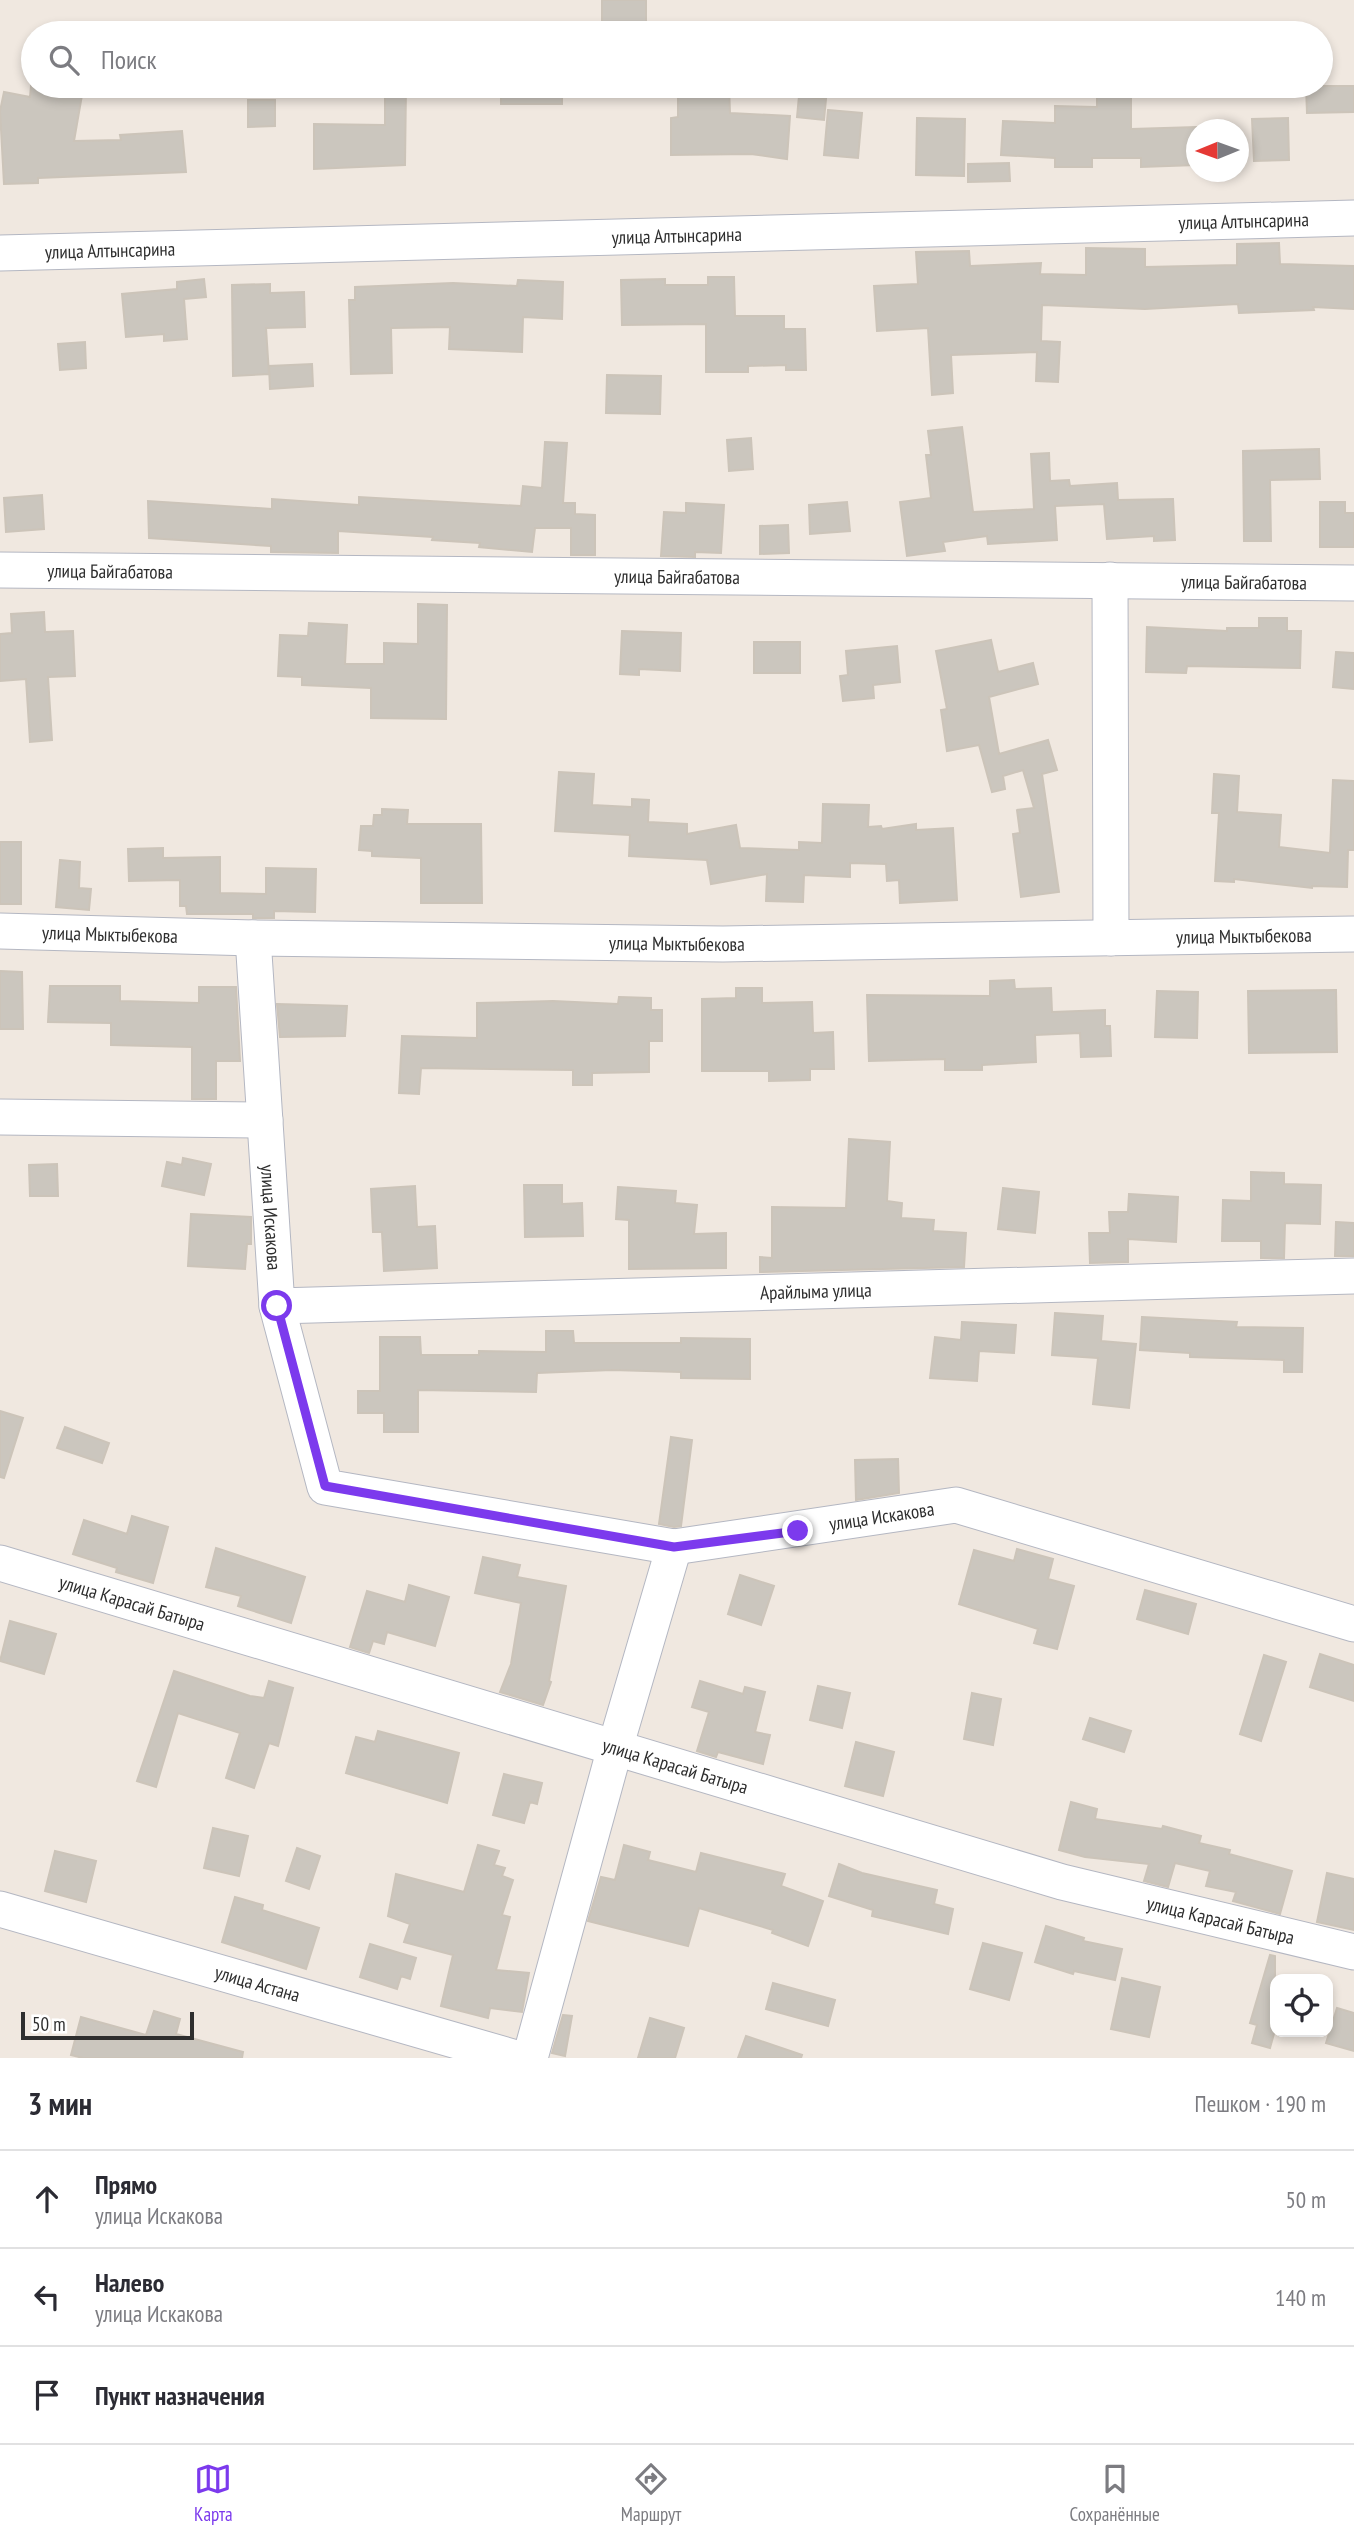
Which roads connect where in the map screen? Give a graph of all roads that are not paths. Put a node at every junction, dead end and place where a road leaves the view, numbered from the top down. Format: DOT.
graph roads {
  1 [pos="1354,218"];
  2 [pos="0,253"];
  3 [pos="0,570"];
  4 [pos="1110,580"];
  5 [pos="1354,583"];
  6 [pos="0,931"];
  7 [pos="1354,934"];
  8 [pos="253,938"];
  9 [pos="1111,938"];
  10 [pos="0,1117"];
  11 [pos="265,1120"];
  12 [pos="1354,1276"];
  13 [pos="277,1306"];
  14 [pos="674,1547"];
  15 [pos="0,1563"];
  16 [pos="1354,1624"];
  17 [pos="615,1748"];
  18 [pos="0,1909"];
  19 [pos="1354,1952"];
  20 [pos="516,2058"];
  21 [pos="530,2058"];
  1 -- 2 [label="street, улица Алтынсарина"];
  3 -- 4 [label="street, улица Байгабатова"];
  4 -- 5 [label="street, улица Байгабатова"];
  4 -- 9 [label="street"];
  6 -- 8 [label="street, улица Мыктыбекова"];
  7 -- 9 [label="street, улица Мыктыбекова"];
  8 -- 9 [label="street, улица Мыктыбекова"];
  8 -- 11 [label="street, улица Искакова"];
  10 -- 11 [label="street"];
  11 -- 13 [label="street, улица Искакова"];
  12 -- 13 [label="street, Арайлыма улица"];
  13 -- 14 [label="street, улица Искакова"];
  14 -- 16 [label="street, улица Искакова"];
  14 -- 17 [label="street"];
  15 -- 17 [label="street, улица Карасай Батыра"];
  17 -- 19 [label="street, улица Карасай Батыра"];
  17 -- 21 [label="street"];
  18 -- 20 [label="street, улица Астана"];
}
